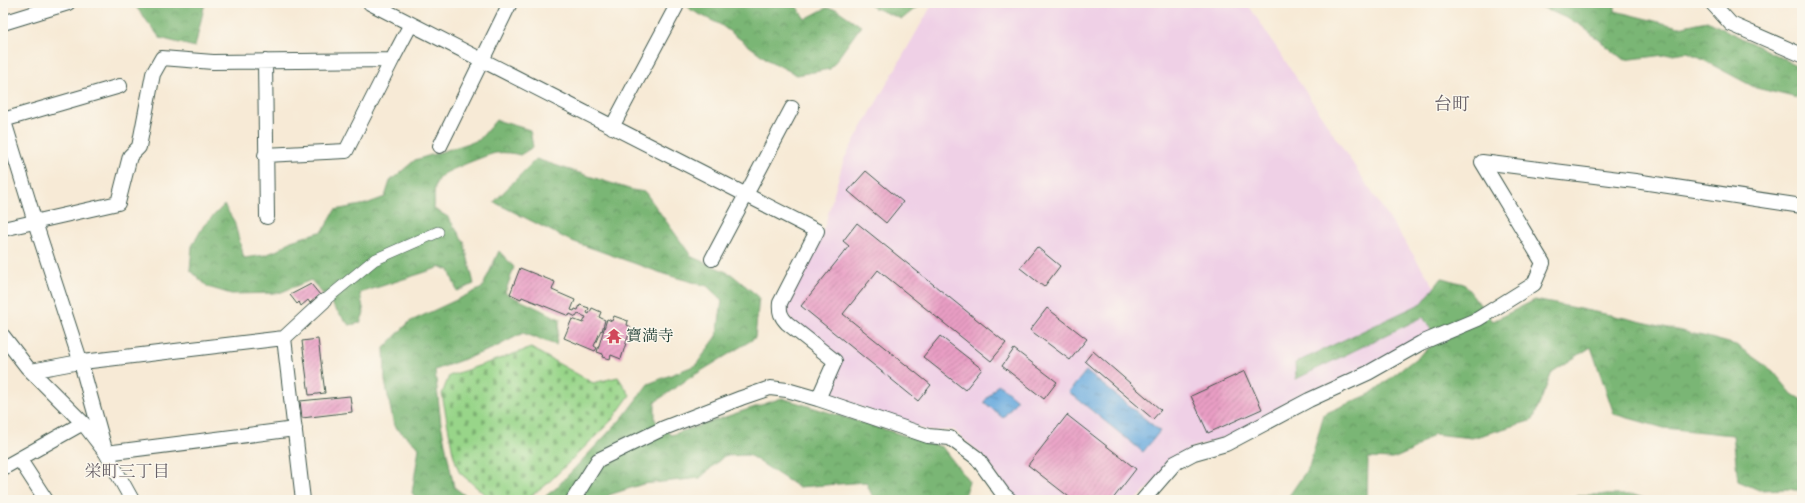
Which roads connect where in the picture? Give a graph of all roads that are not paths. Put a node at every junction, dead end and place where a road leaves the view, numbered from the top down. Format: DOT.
graph roads {
  1 [pos="510,3"];
  2 [pos="1712,3"];
  3 [pos="59,4"];
  4 [pos="378,5"];
  5 [pos="676,7"];
  6 [pos="3,24"];
  7 [pos="411,24"];
  8 [pos="1802,55"];
  9 [pos="392,60"];
  10 [pos="481,60"];
  11 [pos="265,61"];
  12 [pos="120,86"];
  13 [pos="792,108"];
  14 [pos="3,119"];
  15 [pos="612,127"];
  16 [pos="440,146"];
  17 [pos="265,155"];
  18 [pos="745,195"];
  19 [pos="1802,206"];
  20 [pos="267,217"];
  21 [pos="34,222"];
  22 [pos="3,229"];
  23 [pos="438,232"];
  24 [pos="712,259"];
  25 [pos="324,301"];
  26 [pos="3,336"];
  27 [pos="284,338"];
  28 [pos="81,363"];
  29 [pos="31,371"];
  30 [pos="818,399"];
  31 [pos="82,423"];
  32 [pos="295,429"];
  33 [pos="106,453"];
  34 [pos="20,460"];
  35 [pos="3,468"];
  36 [pos="46,500"];
  37 [pos="132,500"];
  38 [pos="303,500"];
  39 [pos="572,500"];
  40 [pos="1010,500"];
  41 [pos="1143,500"];
  1 -- 10 [label="street"];
  2 -- 8 [label="street"];
  3 -- 6 [label="street"];
  4 -- 7 [label="street"];
  5 -- 15 [label="street"];
  7 -- 9 [label="street"];
  7 -- 10 [label="street"];
  9 -- 11 [label="street"];
  9 -- 17 [label="street"];
  10 -- 15 [label="street"];
  10 -- 16 [label="street"];
  11 -- 17 [label="street"];
  11 -- 21 [label="street"];
  12 -- 14 [label="street"];
  13 -- 18 [label="street"];
  14 -- 21 [label="street"];
  15 -- 18 [label="street"];
  17 -- 20 [label="street"];
  18 -- 24 [label="street"];
  18 -- 30 [label="street"];
  19 -- 41 [label="street"];
  21 -- 22 [label="street"];
  21 -- 28 [label="street"];
  23 -- 25 [label="street"];
  25 -- 27 [label="street"];
  26 -- 29 [label="street"];
  27 -- 28 [label="street"];
  27 -- 32 [label="street"];
  28 -- 29 [label="street"];
  28 -- 33 [label="street"];
  29 -- 31 [label="street"];
  30 -- 39 [label="street"];
  30 -- 40 [label="street"];
  31 -- 33 [label="street"];
  31 -- 34 [label="street"];
  32 -- 33 [label="street"];
  32 -- 38 [label="street"];
  33 -- 37 [label="street"];
  34 -- 35 [label="street"];
  34 -- 36 [label="street"];
}
